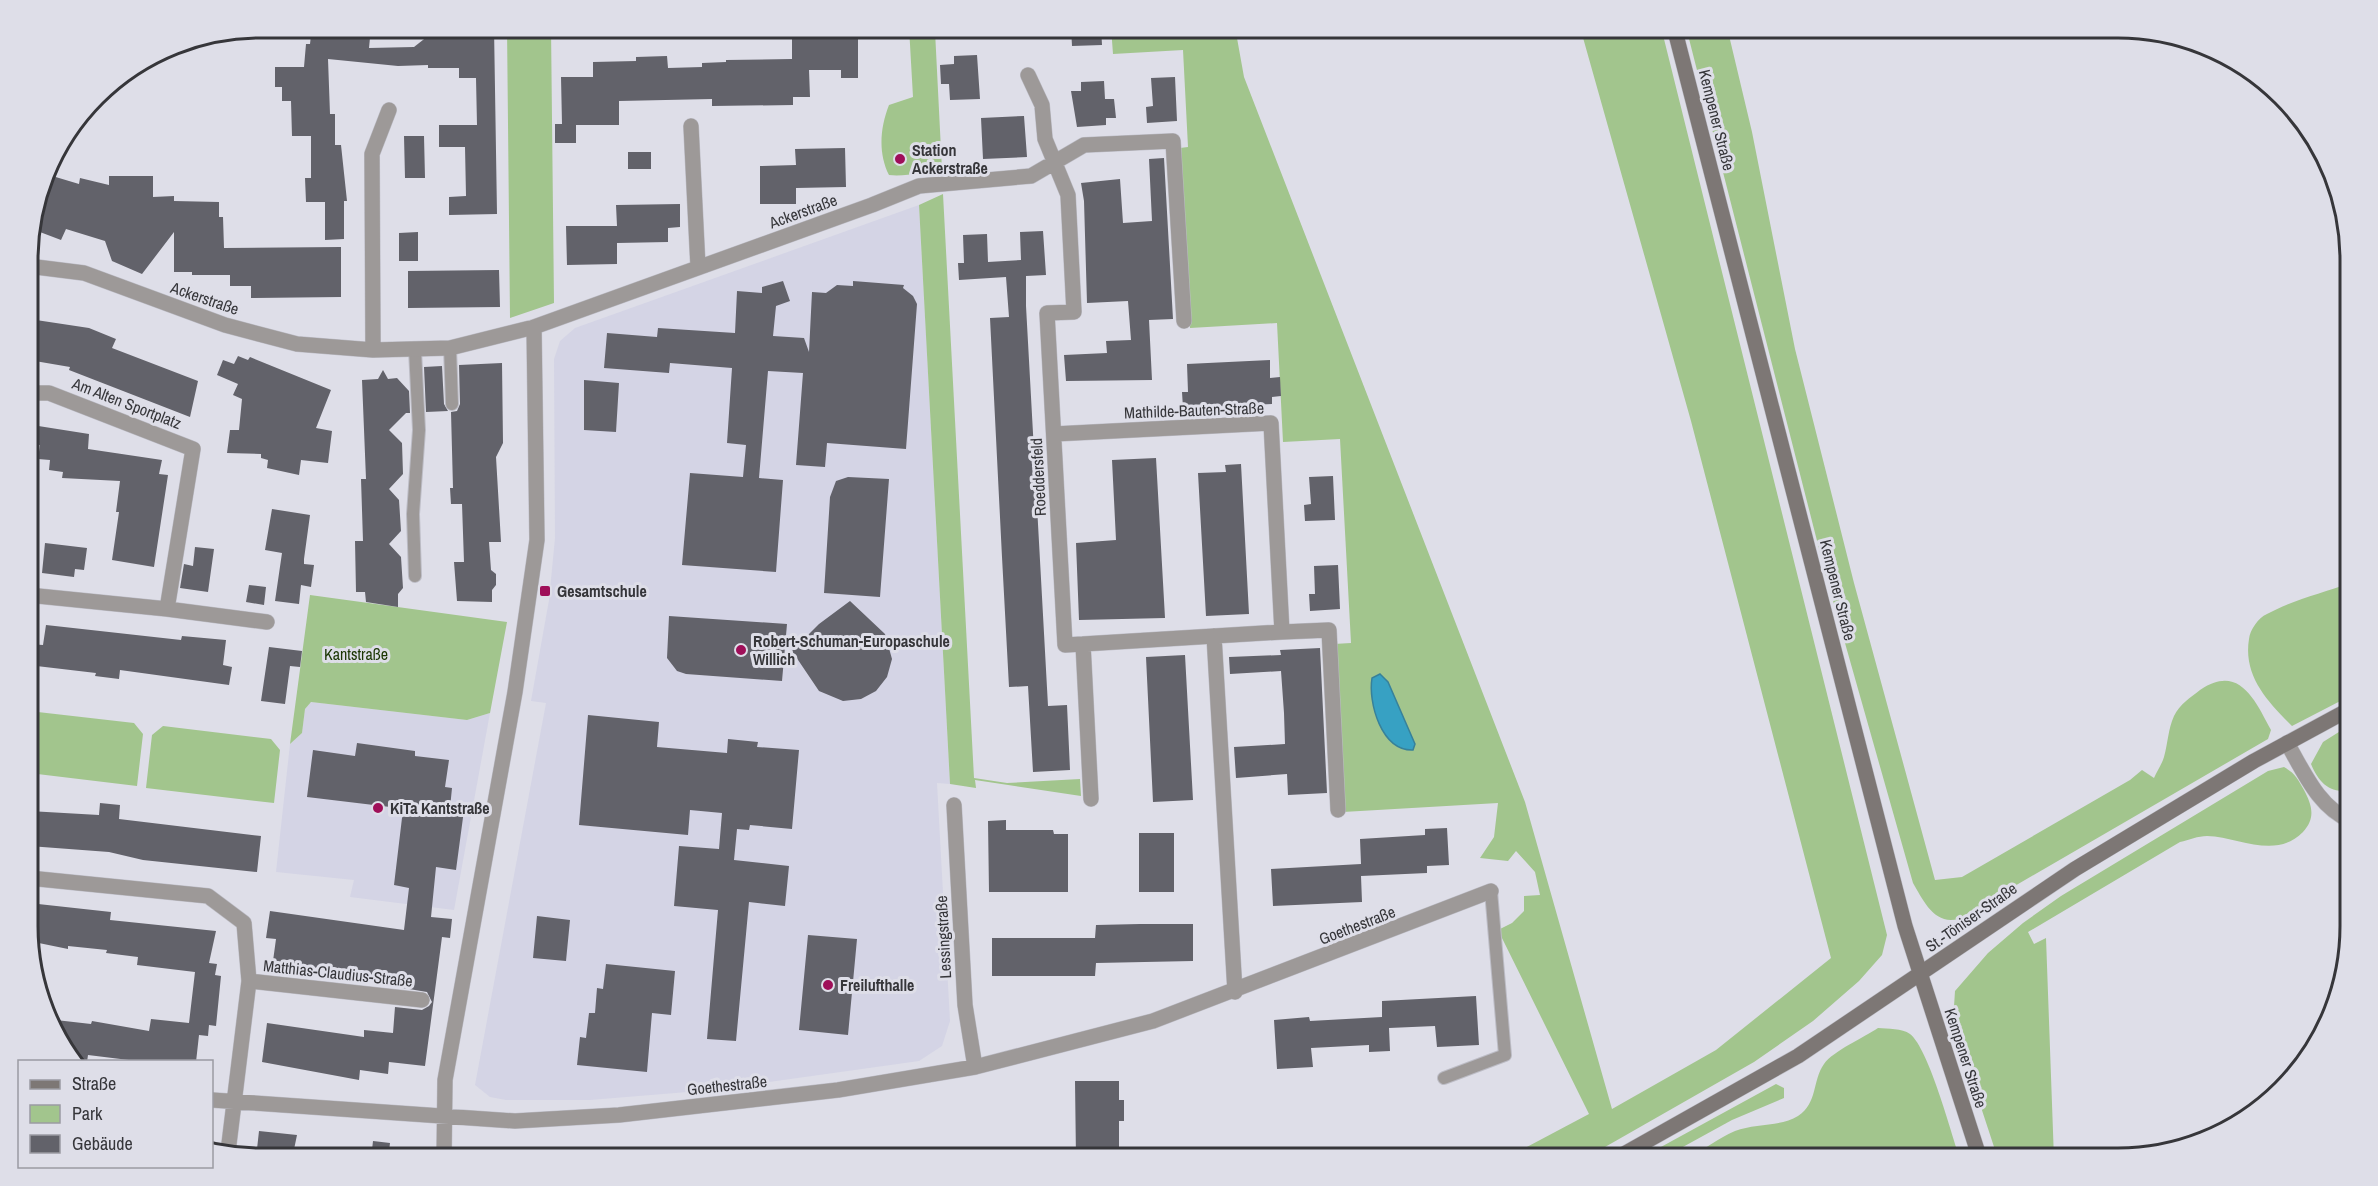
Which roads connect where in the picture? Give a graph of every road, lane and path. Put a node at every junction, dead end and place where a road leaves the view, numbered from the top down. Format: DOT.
graph roads {
  1 [pos="1677,38"];
  2 [pos="1028,75"];
  3 [pos="389,110"];
  4 [pos="691,126"];
  5 [pos="1055,164"];
  6 [pos="38,267"];
  7 [pos="698,267"];
  8 [pos="1184,321"];
  9 [pos="534,327"];
  10 [pos="450,348"];
  11 [pos="373,350"];
  12 [pos="415,350"];
  13 [pos="38,393"];
  14 [pos="452,404"];
  15 [pos="1054,434"];
  16 [pos="415,576"];
  17 [pos="38,596"];
  18 [pos="166,609"];
  19 [pos="267,622"];
  20 [pos="1282,632"];
  21 [pos="1214,636"];
  22 [pos="1083,644"];
  23 [pos="2340,714"];
  24 [pos="2287,742"];
  25 [pos="1090,799"];
  26 [pos="954,805"];
  27 [pos="1338,810"];
  28 [pos="2340,816"];
  29 [pos="38,879"];
  30 [pos="1491,891"];
  31 [pos="1919,975"];
  32 [pos="249,981"];
  33 [pos="1235,992"];
  34 [pos="422,1000"];
  35 [pos="975,1067"];
  36 [pos="1444,1078"];
  37 [pos="213,1100"];
  38 [pos="234,1102"];
  39 [pos="443,1115"];
  40 [pos="229,1147"];
  41 [pos="444,1148"];
  42 [pos="1635,1148"];
  43 [pos="1976,1148"];
  1 -- 31 [label="main road, Kempener Straße"];
  2 -- 5 [label="street, Roeddersfeld"];
  3 -- 11 [label="street"];
  4 -- 7 [label="street"];
  5 -- 7 [label="street, Ackerstraße"];
  5 -- 8 [label="street"];
  5 -- 15 [label="street, Roeddersfeld"];
  6 -- 11 [label="street, Ackerstraße"];
  7 -- 9 [label="street, Ackerstraße"];
  9 -- 10 [label="street, Ackerstraße"];
  9 -- 39 [label="street"];
  10 -- 12 [label="street, Ackerstraße"];
  10 -- 14 [label="lane"];
  11 -- 12 [label="street, Ackerstraße"];
  12 -- 16 [label="lane"];
  13 -- 18 [label="street, Am Alten Sportplatz"];
  15 -- 20 [label="street, Mathilde-Bauten-Straße"];
  15 -- 22 [label="street, Roeddersfeld"];
  17 -- 18 [label="street"];
  18 -- 19 [label="street"];
  20 -- 21 [label="street"];
  20 -- 27 [label="street"];
  21 -- 22 [label="street"];
  21 -- 33 [label="street"];
  22 -- 25 [label="street"];
  23 -- 24 [label="main road, St.-Töniser-Straße"];
  24 -- 28 [label="street"];
  24 -- 31 [label="main road, St.-Töniser-Straße"];
  26 -- 35 [label="street, Lessingstraße"];
  29 -- 32 [label="street, Matthias-Claudius-Straße"];
  30 -- 33 [label="street, Goethestraße"];
  30 -- 36 [label="lane"];
  31 -- 42 [label="main road, St.-Töniser-Straße"];
  31 -- 43 [label="main road, Kempener Straße"];
  32 -- 34 [label="street, Matthias-Claudius-Straße"];
  32 -- 38 [label="street, Matthias-Claudius-Straße"];
  33 -- 35 [label="street, Goethestraße"];
  35 -- 39 [label="street, Goethestraße"];
  37 -- 38 [label="street, Goethestraße"];
  38 -- 39 [label="street, Goethestraße"];
  38 -- 40 [label="street, Matthias-Claudius-Straße"];
  39 -- 41 [label="street"];
}
